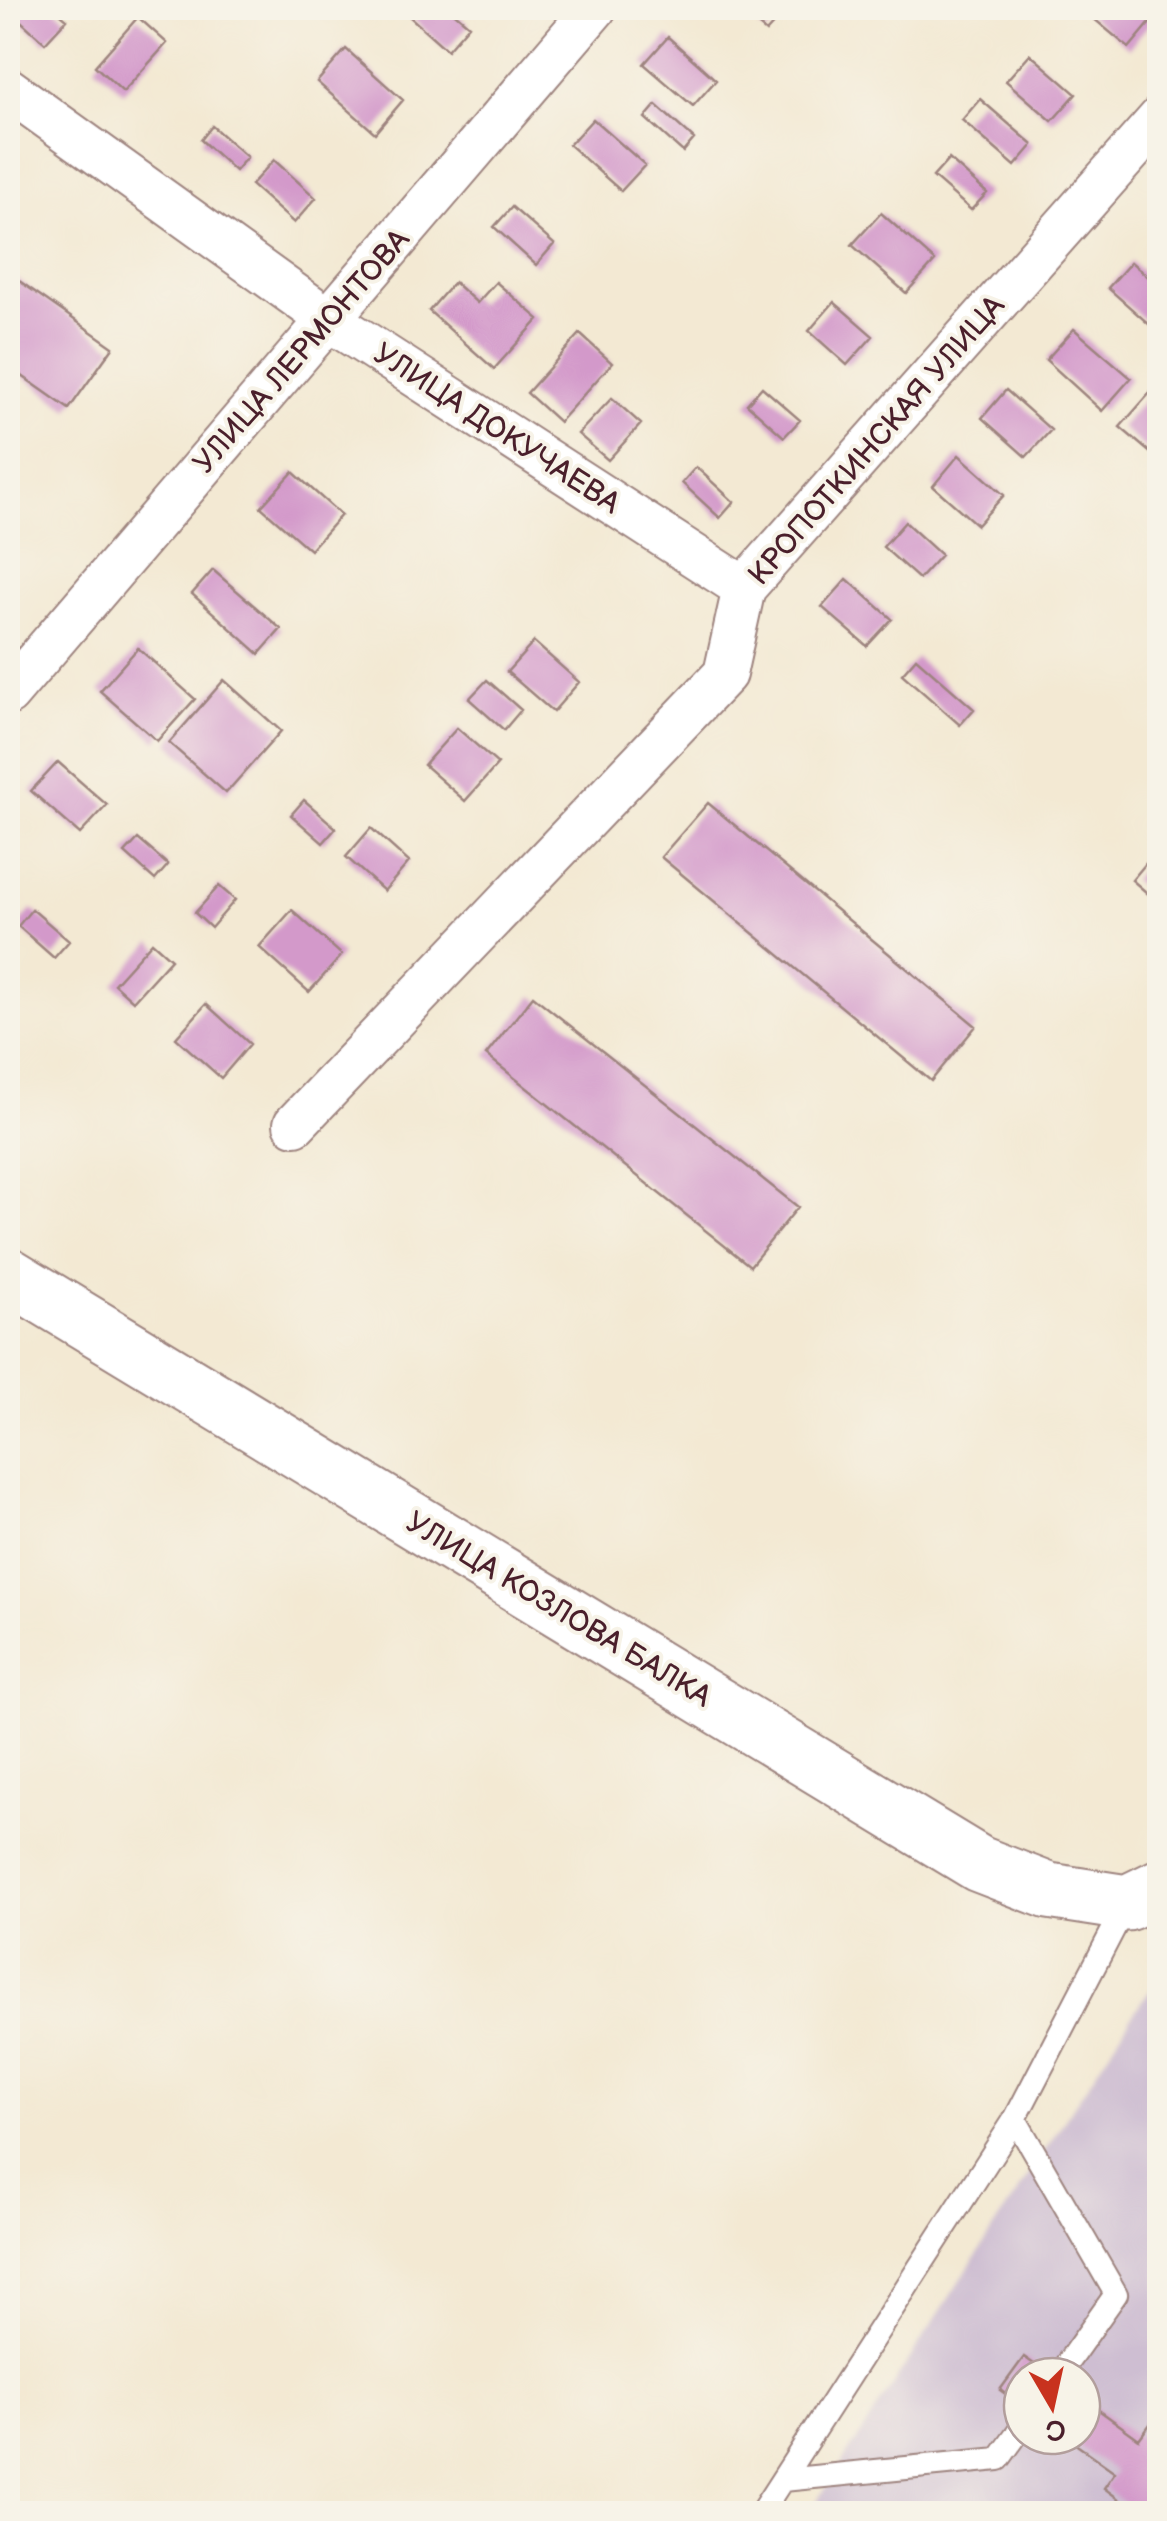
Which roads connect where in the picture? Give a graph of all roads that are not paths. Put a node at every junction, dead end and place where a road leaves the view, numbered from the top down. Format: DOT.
graph roads {
  1 [pos="595,8"];
  2 [pos="8,89"];
  3 [pos="1160,118"];
  4 [pos="328,319"];
  5 [pos="744,588"];
  6 [pos="8,694"];
  7 [pos="295,1124"];
  8 [pos="8,1275"];
  9 [pos="1143,1895"];
  10 [pos="1016,2119"];
  11 [pos="1072,2356"];
  12 [pos="1002,2455"];
  13 [pos="783,2480"];
  14 [pos="760,2514"];
  1 -- 4 [label="street, УЛИЦА ЛЕРМОНТОВА"];
  2 -- 4 [label="street, УЛИЦА ДОКУЧАЕВА"];
  3 -- 5 [label="street, КРОПОТКИНСКАЯ УЛИЦА"];
  4 -- 5 [label="street, УЛИЦА ДОКУЧАЕВА"];
  4 -- 6 [label="street, УЛИЦА ЛЕРМОНТОВА"];
  5 -- 7 [label="street, КРОПОТКИНСКАЯ УЛИЦА"];
  8 -- 9 [label="main road, УЛИЦА КОЗЛОВА БАЛКА"];
  9 -- 10 [label="lane"];
  10 -- 11 [label="lane"];
  10 -- 13 [label="lane"];
  12 -- 13 [label="lane"];
  13 -- 14 [label="lane"];
}
